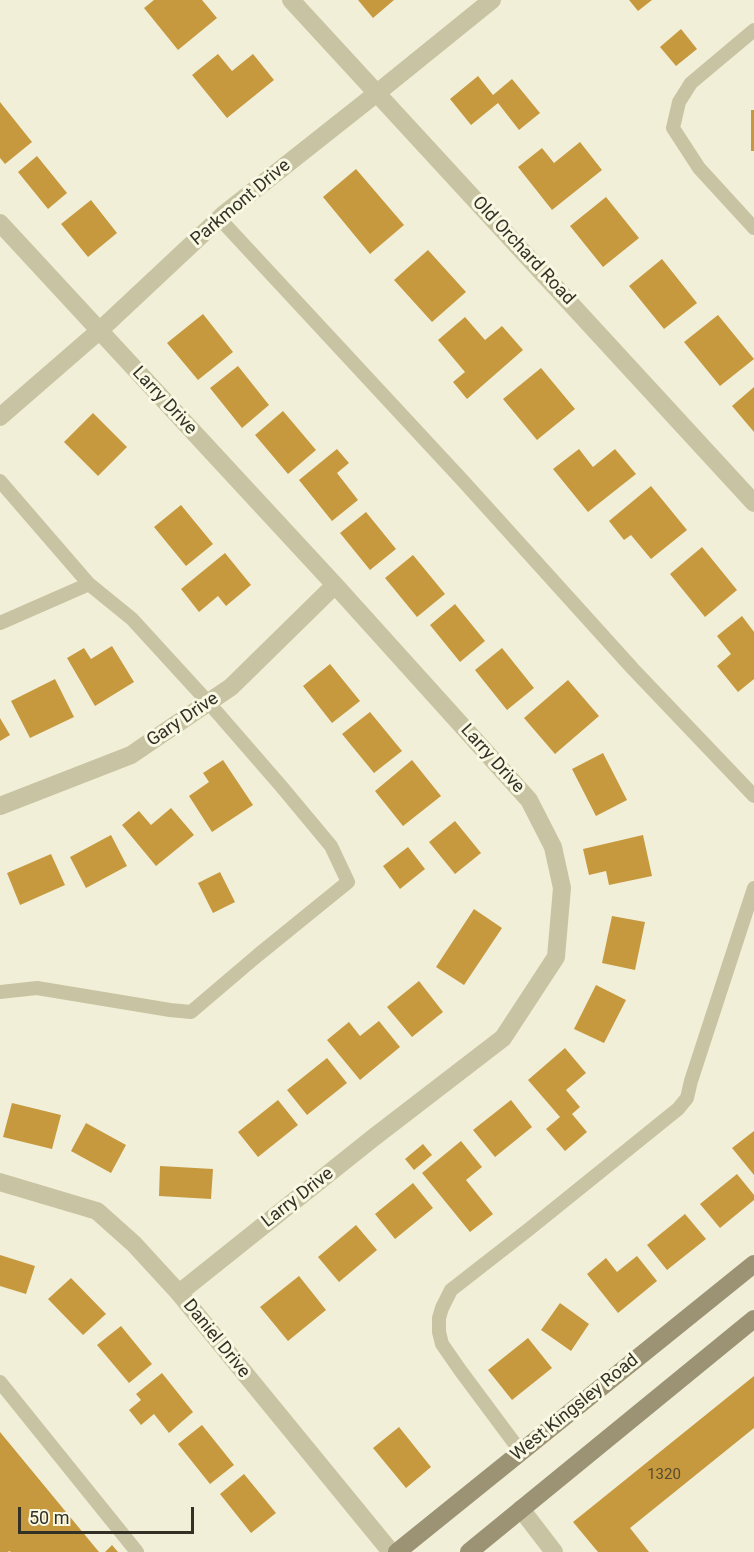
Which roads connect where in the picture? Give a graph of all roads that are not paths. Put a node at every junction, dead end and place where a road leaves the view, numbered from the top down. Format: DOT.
graph roads {
  1 [pos="291,0"];
  2 [pos="492,0"];
  3 [pos="754,30"];
  4 [pos="377,93"];
  5 [pos="219,218"];
  6 [pos="0,223"];
  7 [pos="754,228"];
  8 [pos="99,331"];
  9 [pos="0,417"];
  10 [pos="0,481"];
  11 [pos="754,503"];
  12 [pos="89,584"];
  13 [pos="335,585"];
  14 [pos="0,623"];
  15 [pos="208,702"];
  16 [pos="754,796"];
  17 [pos="0,807"];
  18 [pos="754,888"];
  19 [pos="0,992"];
  20 [pos="0,1182"];
  21 [pos="754,1264"];
  22 [pos="178,1293"];
  23 [pos="754,1318"];
  24 [pos="0,1382"];
  25 [pos="521,1452"];
  26 [pos="521,1509"];
  27 [pos="137,1552"];
  28 [pos="391,1552"];
  29 [pos="397,1552"];
  30 [pos="469,1552"];
  31 [pos="554,1552"];
  1 -- 4 [label="street, Old Orchard Road"];
  2 -- 4 [label="street, Parkmont Drive"];
  3 -- 7 [label="lane"];
  4 -- 5 [label="street, Parkmont Drive"];
  4 -- 11 [label="street, Old Orchard Road"];
  5 -- 8 [label="street, Parkmont Drive"];
  5 -- 16 [label="lane"];
  6 -- 8 [label="street, Larry Drive"];
  8 -- 9 [label="street, Parkmont Drive"];
  8 -- 13 [label="street, Larry Drive"];
  10 -- 12 [label="lane"];
  12 -- 14 [label="lane"];
  12 -- 15 [label="lane"];
  13 -- 15 [label="street, Gary Drive"];
  13 -- 22 [label="street, Larry Drive"];
  15 -- 17 [label="street, Gary Drive"];
  15 -- 19 [label="lane"];
  18 -- 25 [label="lane"];
  20 -- 22 [label="street, Daniel Drive"];
  21 -- 25 [label="main road, West Kingsley Road"];
  22 -- 28 [label="street, Daniel Drive"];
  23 -- 26 [label="main road"];
  24 -- 27 [label="lane"];
  25 -- 29 [label="main road, West Kingsley Road"];
  26 -- 30 [label="main road"];
  26 -- 31 [label="street"];
}
